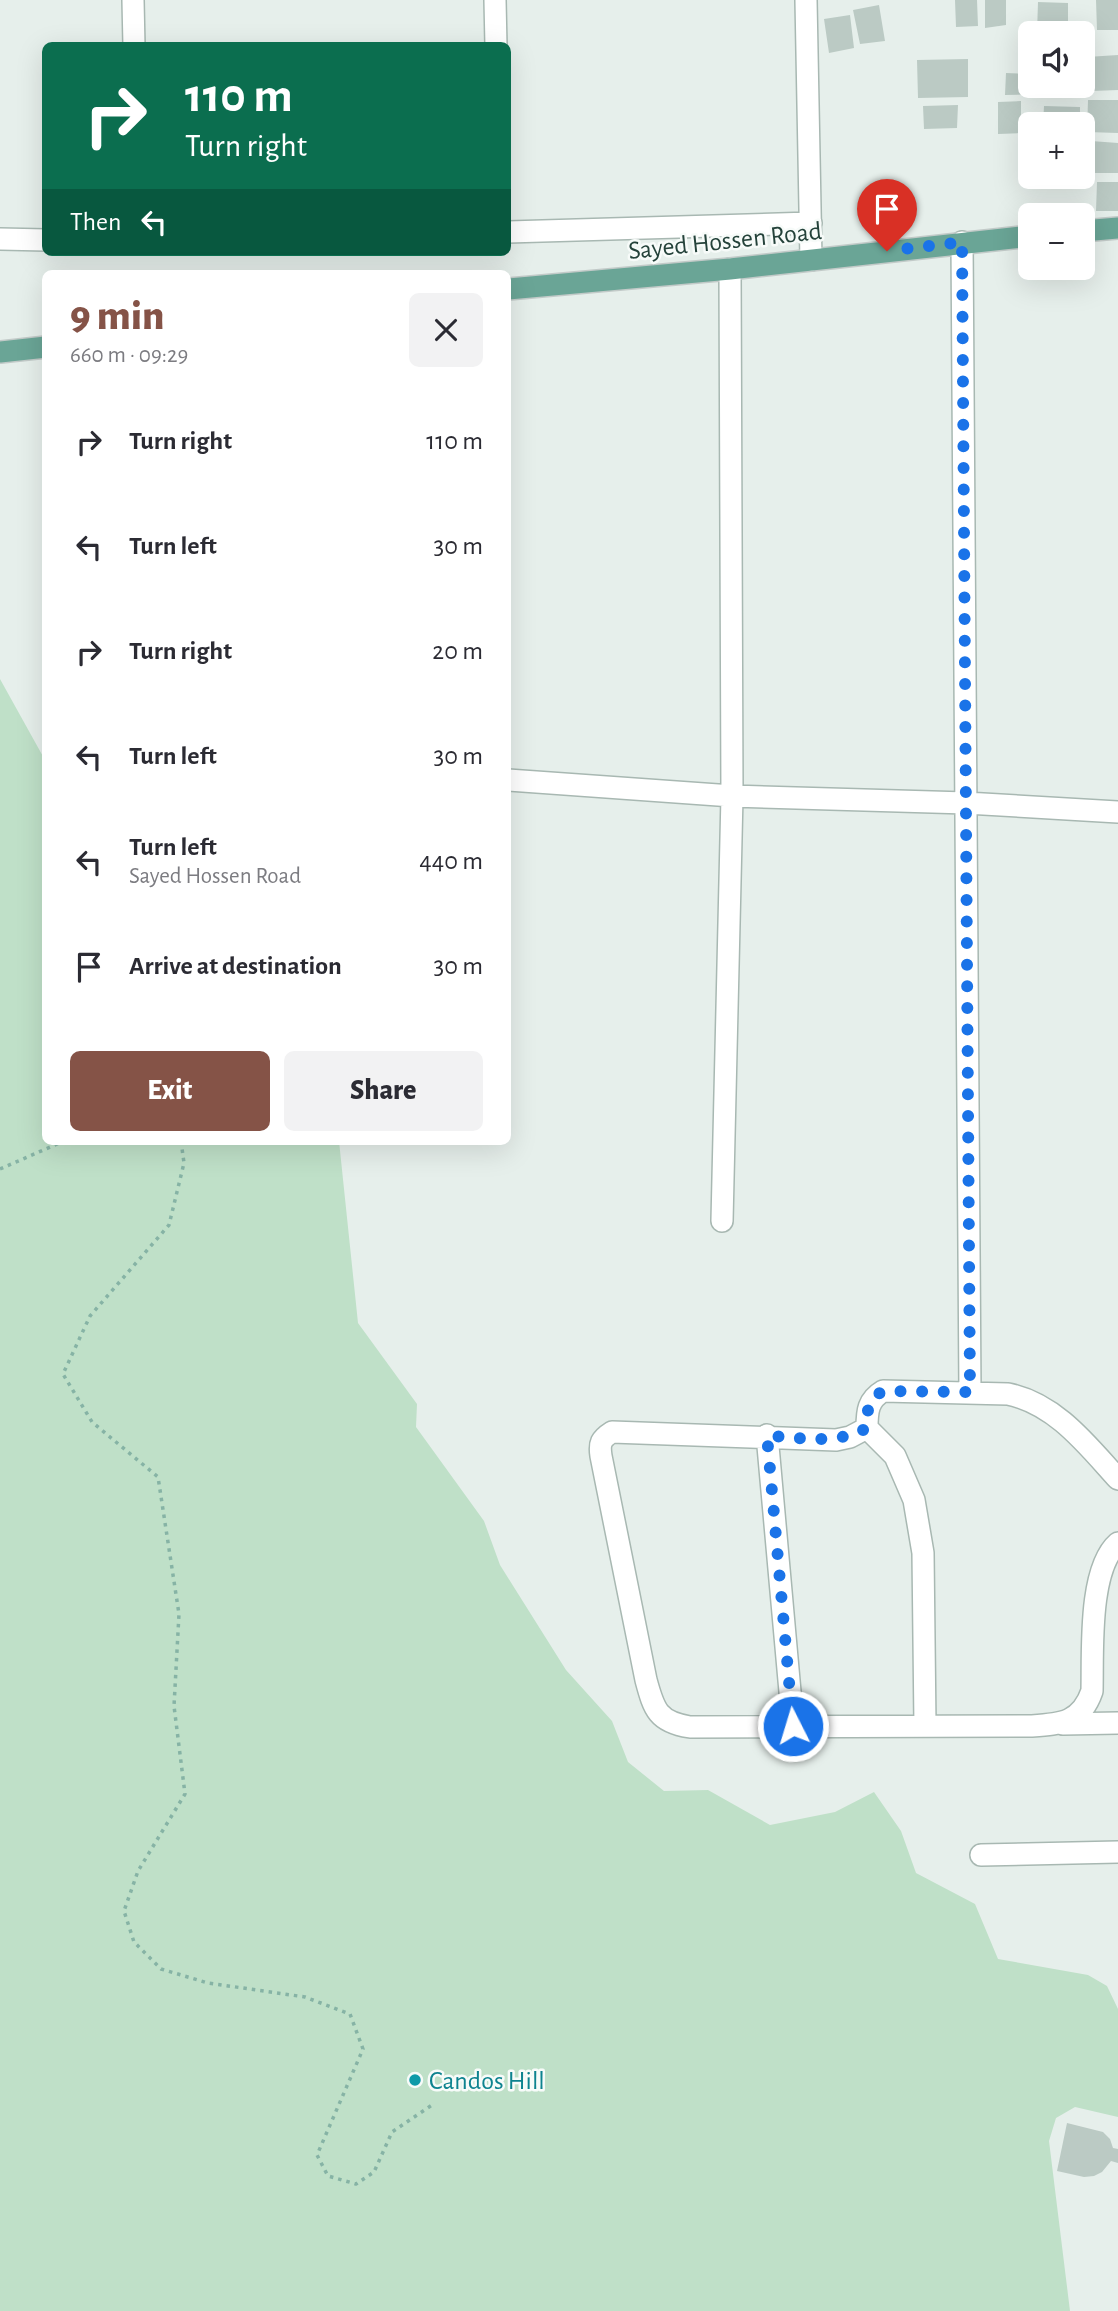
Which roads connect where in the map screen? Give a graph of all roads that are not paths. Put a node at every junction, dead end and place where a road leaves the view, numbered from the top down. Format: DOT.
graph roads {
  1 [pos="133,0"];
  2 [pos="495,0"];
  3 [pos="806,0"];
  4 [pos="134,42"];
  5 [pos="496,42"];
  6 [pos="811,223"];
  7 [pos="1118,228"];
  8 [pos="1095,230"];
  9 [pos="511,232"];
  10 [pos="1018,237"];
  11 [pos="0,239"];
  12 [pos="42,240"];
  13 [pos="962,242"];
  14 [pos="811,260"];
  15 [pos="730,269"];
  16 [pos="511,289"];
  17 [pos="42,347"];
  18 [pos="0,352"];
  19 [pos="511,780"];
  20 [pos="732,796"];
  21 [pos="966,803"];
  22 [pos="1118,812"];
  23 [pos="722,1221"];
  24 [pos="970,1392"];
  25 [pos="867,1428"];
  26 [pos="767,1436"];
  27 [pos="1118,1479"];
  28 [pos="1118,1543"];
  29 [pos="1118,1723"];
  30 [pos="1063,1724"];
  31 [pos="793,1726"];
  32 [pos="925,1726"];
  33 [pos="1118,1852"];
  34 [pos="981,1855"];
  1 -- 4 [label="street"];
  2 -- 5 [label="street"];
  3 -- 6 [label="street"];
  6 -- 9 [label="street"];
  6 -- 14 [label="street"];
  7 -- 8 [label="main road"];
  10 -- 13 [label="main road, Sayed Hossen Road"];
  11 -- 12 [label="street"];
  13 -- 14 [label="main road, Sayed Hossen Road"];
  13 -- 21 [label="street"];
  14 -- 15 [label="main road, Sayed Hossen Road"];
  15 -- 16 [label="main road, Sayed Hossen Road"];
  15 -- 20 [label="street"];
  17 -- 18 [label="main road"];
  19 -- 20 [label="street"];
  20 -- 21 [label="street"];
  20 -- 23 [label="street"];
  21 -- 22 [label="street"];
  21 -- 24 [label="street"];
  24 -- 25 [label="street"];
  24 -- 27 [label="street"];
  25 -- 26 [label="street"];
  25 -- 32 [label="street"];
  26 -- 31 [label="street"];
  26 -- 31 [label="street"];
  28 -- 30 [label="street"];
  29 -- 30 [label="street"];
  30 -- 32 [label="street"];
  31 -- 32 [label="street"];
  33 -- 34 [label="street"];
}
